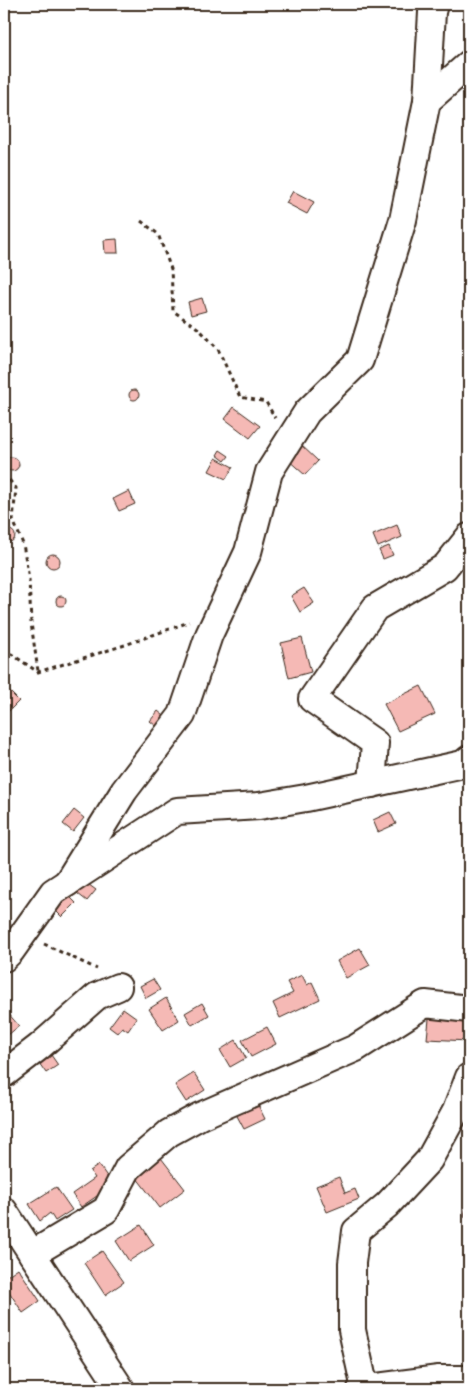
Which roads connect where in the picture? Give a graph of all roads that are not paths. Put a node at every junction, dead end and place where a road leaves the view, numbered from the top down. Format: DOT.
graph roads {
  1 [pos="434,4"];
  2 [pos="469,64"];
  3 [pos="427,101"];
  4 [pos="469,537"];
  5 [pos="469,759"];
  6 [pos="372,784"];
  7 [pos="67,883"];
  8 [pos="4,958"];
  9 [pos="118,987"];
  10 [pos="469,1009"];
  11 [pos="4,1074"];
  12 [pos="469,1077"];
  13 [pos="4,1211"];
  14 [pos="32,1254"];
  15 [pos="469,1379"];
  16 [pos="121,1389"];
  17 [pos="361,1389"];
  18 [pos="364,1389"];
  1 -- 3 [label="street"];
  2 -- 3 [label="street"];
  3 -- 7 [label="street"];
  4 -- 6 [label="street"];
  5 -- 6 [label="street"];
  6 -- 7 [label="street"];
  7 -- 8 [label="street"];
  9 -- 11 [label="street"];
  10 -- 14 [label="street"];
  12 -- 18 [label="street"];
  13 -- 14 [label="street"];
  14 -- 16 [label="street"];
  15 -- 18 [label="street"];
  17 -- 18 [label="street"];
}
